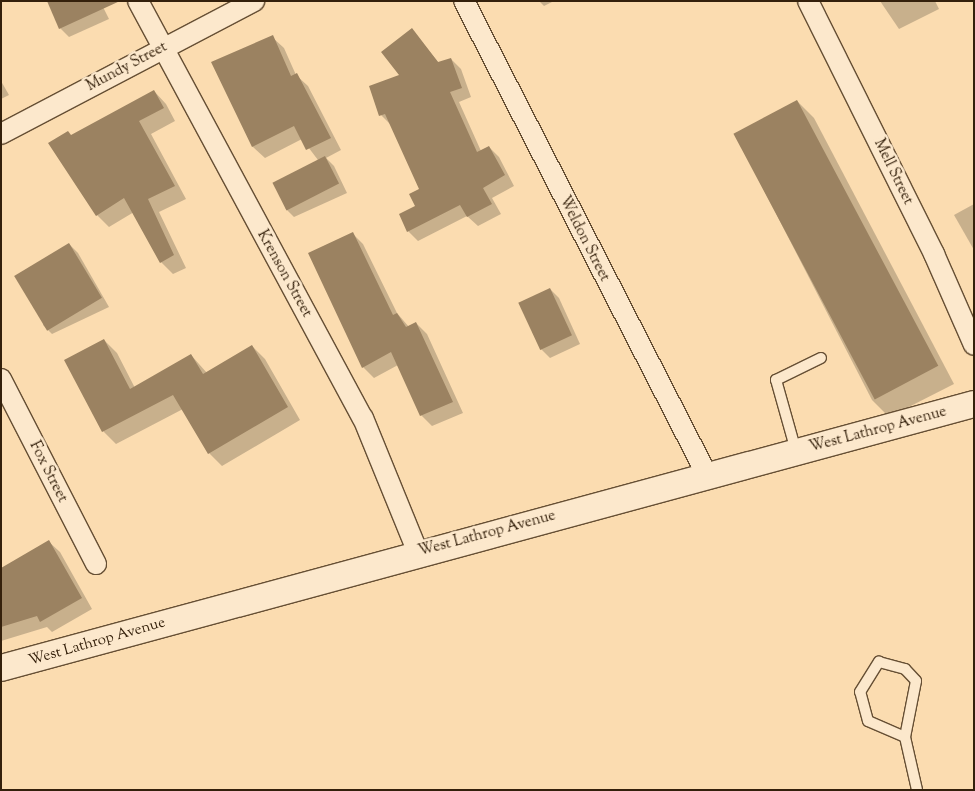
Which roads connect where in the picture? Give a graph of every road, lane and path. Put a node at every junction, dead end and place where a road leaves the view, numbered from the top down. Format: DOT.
graph roads {
  1 [pos="138,1"];
  2 [pos="254,1"];
  3 [pos="464,1"];
  4 [pos="808,1"];
  5 [pos="161,48"];
  6 [pos="1,134"];
  7 [pos="974,345"];
  8 [pos="820,358"];
  9 [pos="1,379"];
  10 [pos="974,404"];
  11 [pos="797,452"];
  12 [pos="707,475"];
  13 [pos="418,553"];
  14 [pos="96,564"];
  15 [pos="1,668"];
  16 [pos="905,737"];
  17 [pos="917,790"];
  1 -- 5 [label="street, Krenson Street"];
  2 -- 5 [label="street, Mundy Street"];
  3 -- 12 [label="street, Weldon Street"];
  4 -- 7 [label="street, Mell Street"];
  5 -- 6 [label="street, Mundy Street"];
  5 -- 13 [label="street, Krenson Street"];
  8 -- 11 [label="lane"];
  9 -- 14 [label="street, Fox Street"];
  10 -- 11 [label="street, West Lathrop Avenue"];
  11 -- 12 [label="street, West Lathrop Avenue"];
  12 -- 13 [label="street, West Lathrop Avenue"];
  13 -- 15 [label="street, West Lathrop Avenue"];
  16 -- 16 [label="lane"];
  16 -- 17 [label="lane"];
}
